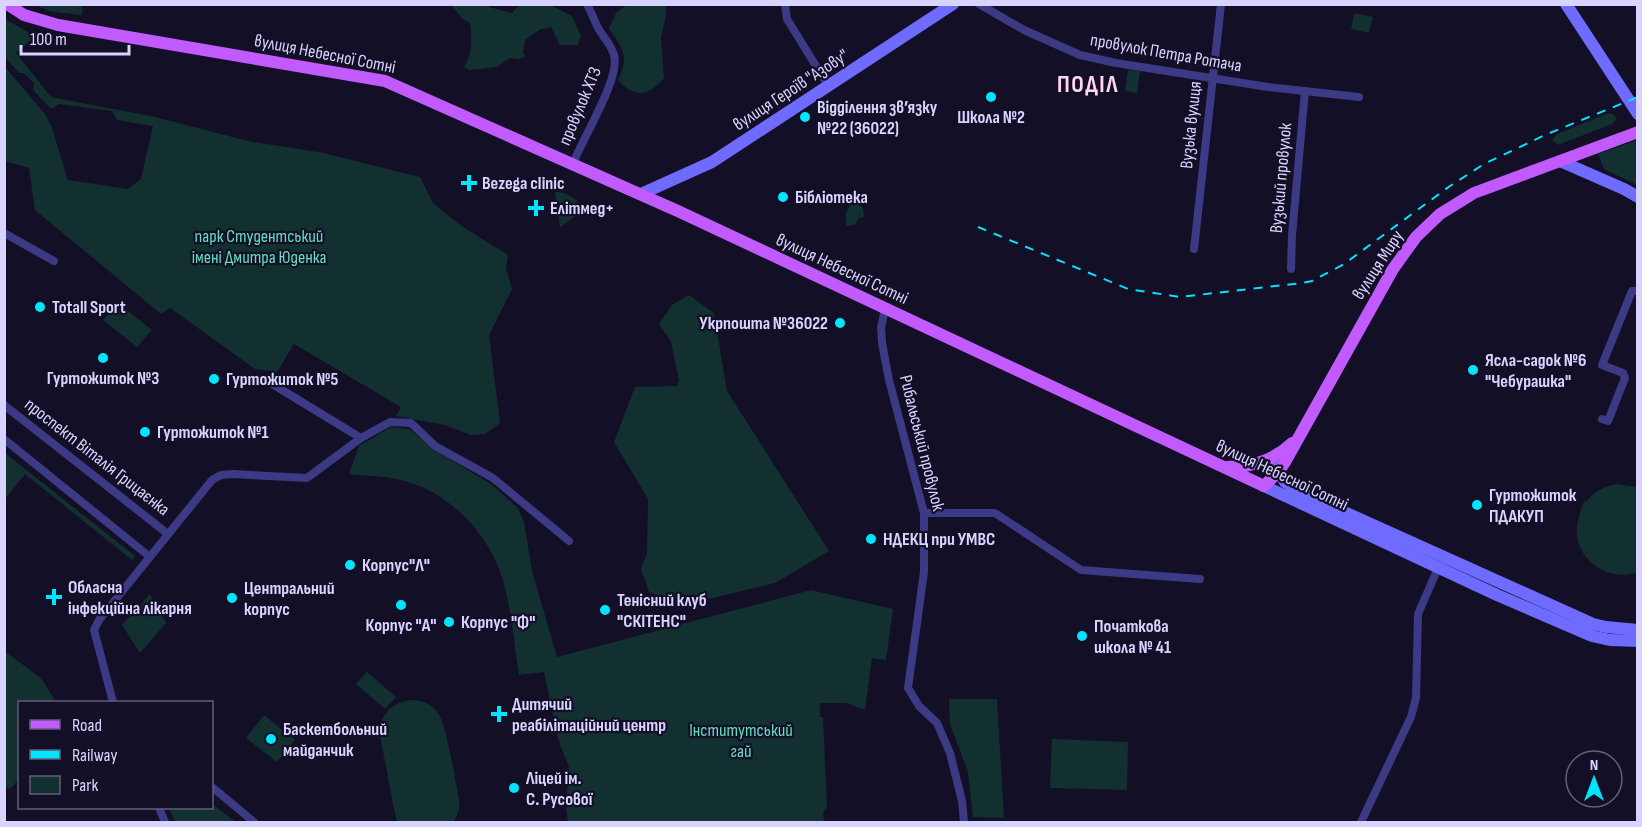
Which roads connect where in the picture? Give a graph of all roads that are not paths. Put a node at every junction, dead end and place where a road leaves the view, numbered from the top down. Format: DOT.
graph roads {
  1 [pos="7,4"];
  2 [pos="587,4"];
  3 [pos="785,4"];
  4 [pos="953,4"];
  5 [pos="979,4"];
  6 [pos="1221,4"];
  7 [pos="1566,4"];
  8 [pos="1213,78"];
  9 [pos="829,87"];
  10 [pos="1305,91"];
  11 [pos="1359,97"];
  12 [pos="1638,114"];
  13 [pos="1638,132"];
  14 [pos="1560,161"];
  15 [pos="573,164"];
  16 [pos="641,194"];
  17 [pos="1638,197"];
  18 [pos="4,233"];
  19 [pos="1194,249"];
  20 [pos="54,261"];
  21 [pos="1292,268"];
  22 [pos="1638,291"];
  23 [pos="885,309"];
  24 [pos="264,379"];
  25 [pos="4,405"];
  26 [pos="1602,419"];
  27 [pos="1301,433"];
  28 [pos="361,438"];
  29 [pos="4,440"];
  30 [pos="1268,460"];
  31 [pos="1255,465"];
  32 [pos="1222,466"];
  33 [pos="1279,471"];
  34 [pos="1246,478"];
  35 [pos="1264,486"];
  36 [pos="1309,502"];
  37 [pos="924,513"];
  38 [pos="168,534"];
  39 [pos="569,541"];
  40 [pos="150,557"];
  41 [pos="1438,568"];
  42 [pos="1200,579"];
  43 [pos="1512,587"];
  44 [pos="1506,599"];
  45 [pos="1638,630"];
  46 [pos="1638,642"];
  47 [pos="113,701"];
  48 [pos="213,788"];
  49 [pos="254,822"];
  50 [pos="964,822"];
  51 [pos="1361,822"];
  1 -- 15 [label="main road, вулиця Небесної Сотні"];
  2 -- 15 [label="street, провулок ХТЗ"];
  3 -- 9 [label="street"];
  4 -- 9 [label="street, вулиця Героїв \"Азову\""];
  5 -- 8 [label="street, провулок Петра Ротача"];
  6 -- 8 [label="street, Вузька вулиця"];
  7 -- 12 [label="street"];
  8 -- 10 [label="street, провулок Петра Ротача"];
  8 -- 19 [label="street, Вузька вулиця"];
  9 -- 16 [label="street, вулиця Героїв \"Азову\""];
  10 -- 11 [label="street, провулок Петра Ротача"];
  10 -- 21 [label="street, Вузький провулок"];
  13 -- 14 [label="main road, вулиця Миру"];
  14 -- 17 [label="street"];
  14 -- 27 [label="main road, вулиця Миру"];
  15 -- 16 [label="main road, вулиця Небесної Сотні"];
  16 -- 23 [label="main road, вулиця Небесної Сотні"];
  18 -- 20 [label="street"];
  22 -- 26 [label="street"];
  23 -- 32 [label="main road, вулиця Небесної Сотні"];
  23 -- 37 [label="street, Рибальський провулок"];
  24 -- 28 [label="street"];
  25 -- 38 [label="street, проспект Віталія Грицаєнка"];
  27 -- 30 [label="main road, вулиця Миру"];
  27 -- 33 [label="main road, вулиця Миру"];
  28 -- 38 [label="street"];
  28 -- 39 [label="street"];
  29 -- 40 [label="street"];
  30 -- 31 [label="main road, вулиця Миру"];
  30 -- 33 [label="street, вулиця Небесної Сотні"];
  31 -- 32 [label="main road, вулиця Миру"];
  31 -- 34 [label="main road"];
  32 -- 34 [label="main road, вулиця Небесної Сотні"];
  33 -- 35 [label="main road, вулиця Миру"];
  33 -- 36 [label="street, вулиця Небесної Сотні"];
  34 -- 35 [label="main road, вулиця Небесної Сотні"];
  35 -- 36 [label="street, вулиця Небесної Сотні"];
  36 -- 41 [label="street, вулиця Небесної Сотні"];
  36 -- 43 [label="street, вулиця Небесної Сотні"];
  37 -- 42 [label="street"];
  37 -- 50 [label="street, Рибальський провулок"];
  38 -- 40 [label="street"];
  40 -- 47 [label="street"];
  41 -- 44 [label="street, вулиця Небесної Сотні"];
  41 -- 51 [label="street"];
  43 -- 44 [label="street"];
  43 -- 45 [label="street, вулиця Небесної Сотні"];
  44 -- 46 [label="street, вулиця Небесної Сотні"];
  48 -- 49 [label="street"];
}
